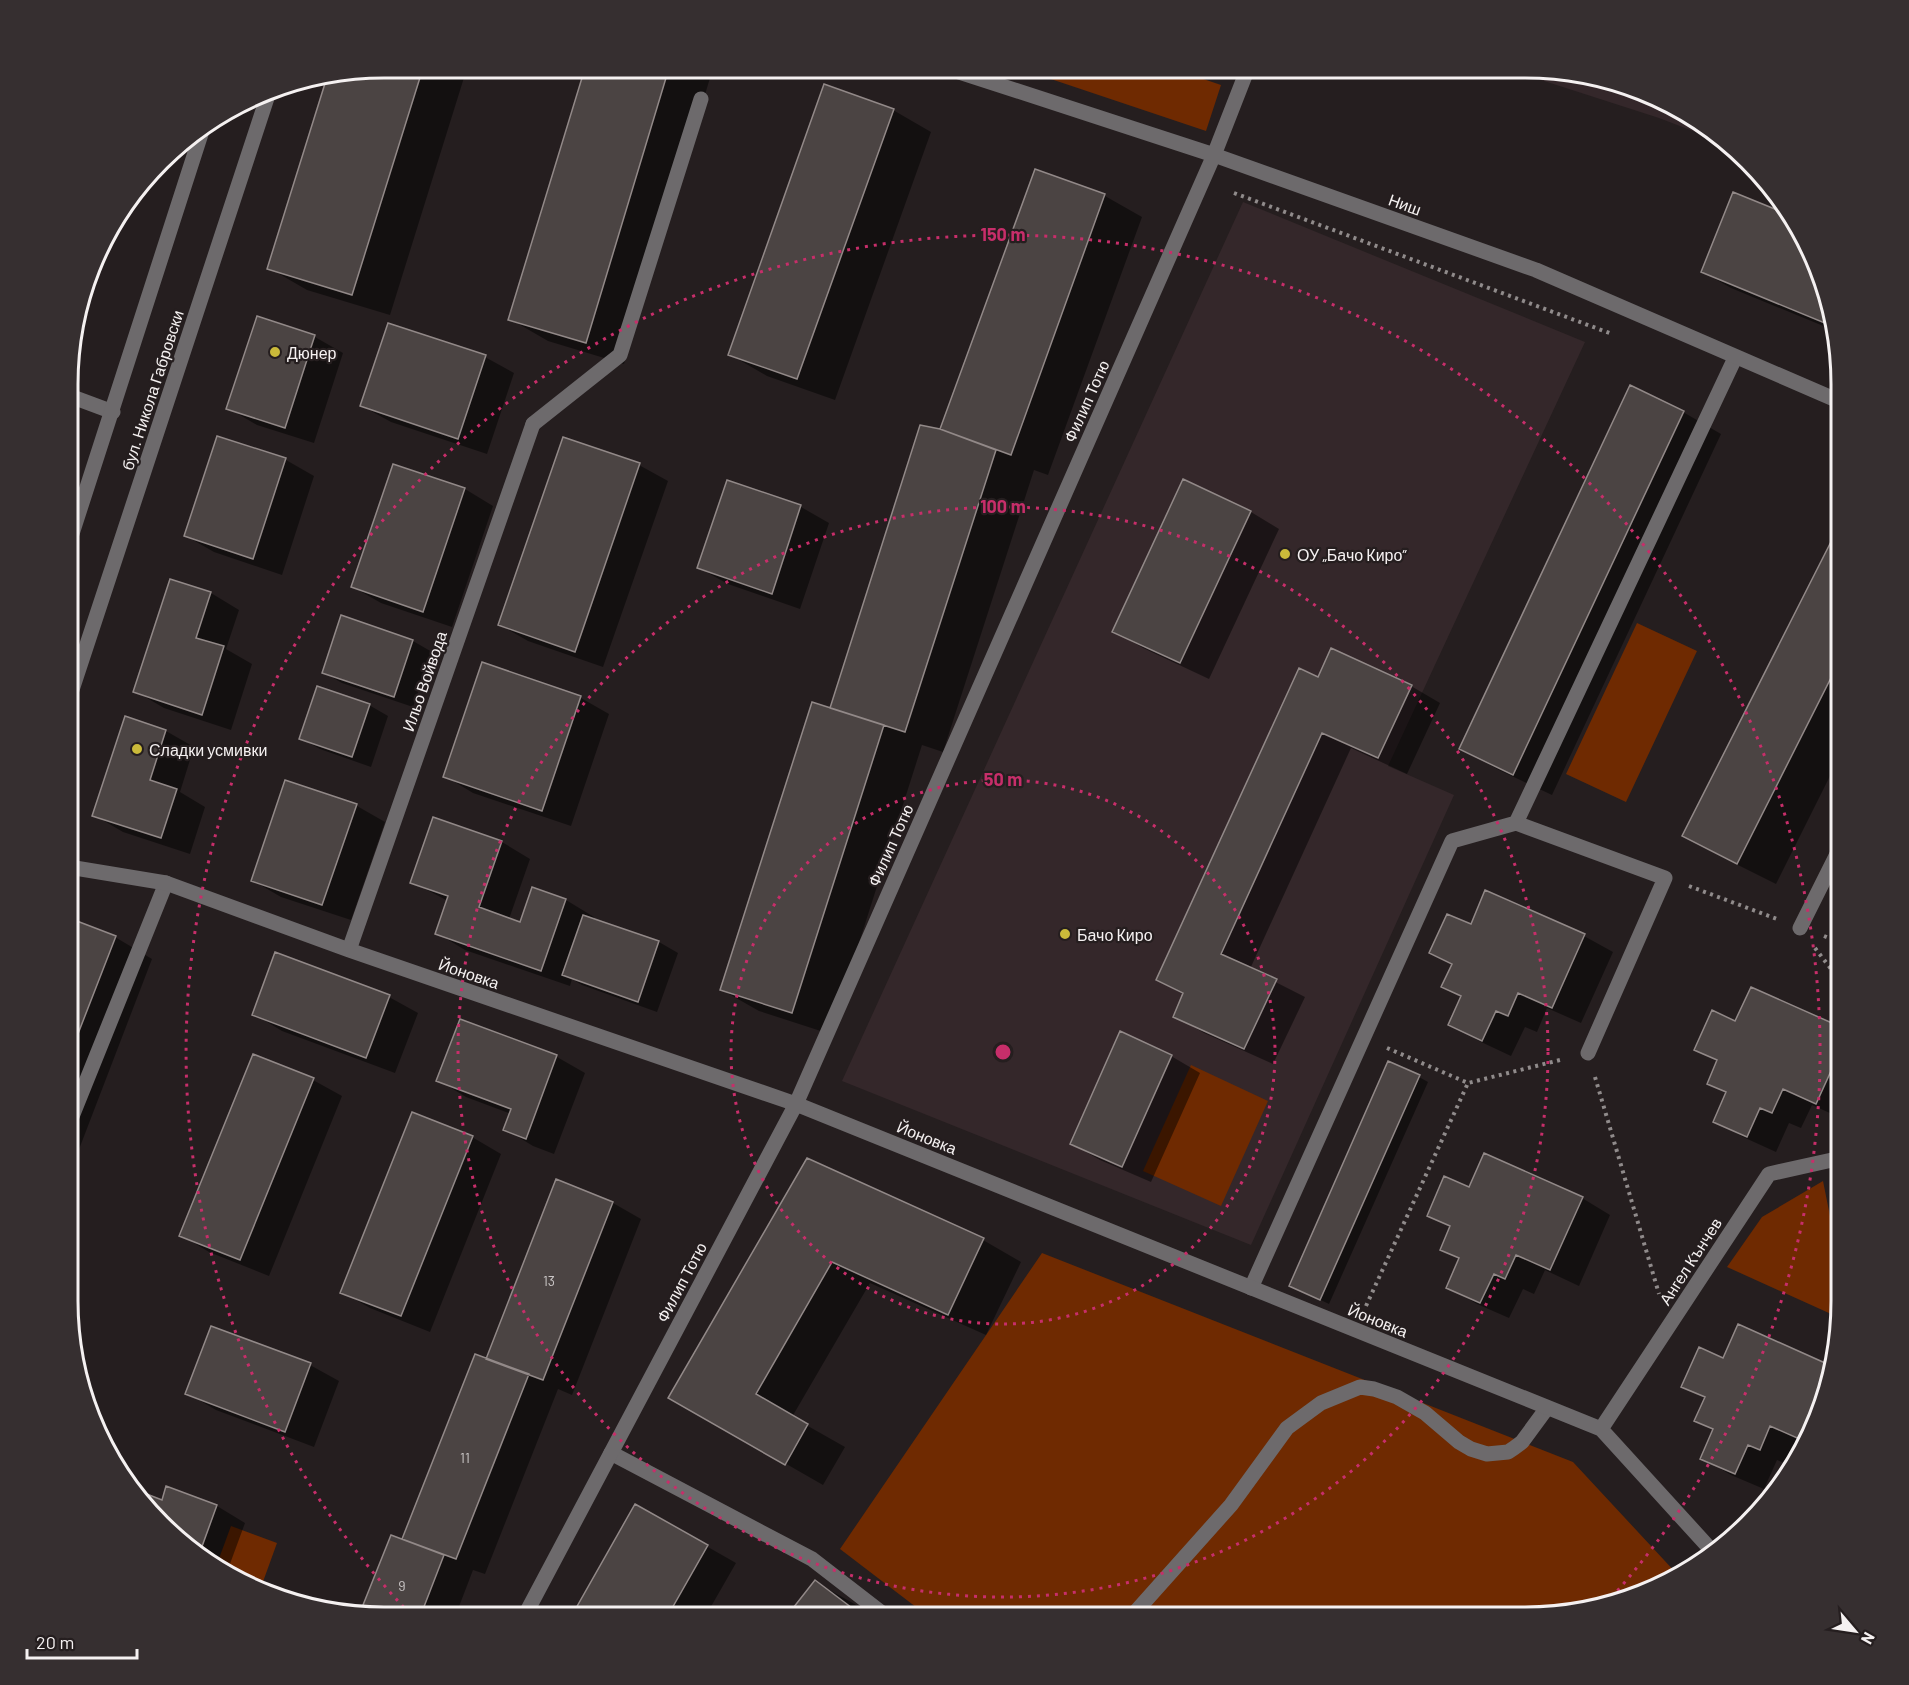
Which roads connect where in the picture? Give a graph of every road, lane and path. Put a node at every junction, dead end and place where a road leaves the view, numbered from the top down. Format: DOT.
graph roads {
  1 [pos="978,78"];
  2 [pos="1244,78"];
  3 [pos="701,99"];
  4 [pos="266,102"];
  5 [pos="198,141"];
  6 [pos="1214,155"];
  7 [pos="1234,193"];
  8 [pos="1619,337"];
  9 [pos="1736,358"];
  10 [pos="1831,398"];
  11 [pos="78,399"];
  12 [pos="113,412"];
  13 [pos="78,516"];
  14 [pos="78,672"];
  15 [pos="1516,823"];
  16 [pos="1831,866"];
  17 [pos="78,868"];
  18 [pos="1665,878"];
  19 [pos="166,883"];
  20 [pos="1800,928"];
  21 [pos="349,951"];
  22 [pos="1831,969"];
  23 [pos="1364,1038"];
  24 [pos="1588,1053"];
  25 [pos="1468,1083"];
  26 [pos="78,1102"];
  27 [pos="796,1104"];
  28 [pos="1831,1160"];
  29 [pos="1251,1287"];
  30 [pos="1669,1326"];
  31 [pos="1355,1330"];
  32 [pos="1547,1407"];
  33 [pos="1601,1430"];
  34 [pos="611,1453"];
  35 [pos="1708,1546"];
  36 [pos="529,1607"];
  37 [pos="874,1607"];
  38 [pos="1140,1607"];
  1 -- 6 [label="street, Ниш"];
  2 -- 6 [label="street, Филип Тотю"];
  3 -- 21 [label="street, Ильо Войвода"];
  4 -- 14 [label="street, бул. Никола Габровски"];
  5 -- 12 [label="street, бул. Никола Габровски"];
  6 -- 9 [label="street, Ниш"];
  6 -- 27 [label="street, Филип Тотю"];
  7 -- 8 [label="path"];
  9 -- 10 [label="street, Ниш"];
  9 -- 15 [label="street"];
  11 -- 12 [label="street"];
  12 -- 13 [label="street, бул. Никола Габровски"];
  15 -- 18 [label="street"];
  15 -- 23 [label="street"];
  16 -- 20 [label="street"];
  17 -- 19 [label="street, Йоновка"];
  18 -- 20 [label="path"];
  18 -- 24 [label="street"];
  19 -- 21 [label="street, Йоновка"];
  19 -- 26 [label="street"];
  20 -- 22 [label="path"];
  21 -- 27 [label="street, Йоновка"];
  23 -- 25 [label="path"];
  23 -- 29 [label="street"];
  24 -- 25 [label="path"];
  24 -- 30 [label="path"];
  25 -- 31 [label="path"];
  27 -- 29 [label="street, Йоновка"];
  27 -- 34 [label="street, Филип Тотю"];
  28 -- 30 [label="street, Ангел Кънчев"];
  29 -- 31 [label="street, Йоновка"];
  30 -- 33 [label="street, Ангел Кънчев"];
  31 -- 32 [label="street, Йоновка"];
  32 -- 33 [label="street, Йоновка"];
  32 -- 38 [label="street"];
  33 -- 35 [label="street, Йоновка"];
  34 -- 36 [label="street, Филип Тотю"];
  34 -- 37 [label="street"];
}
